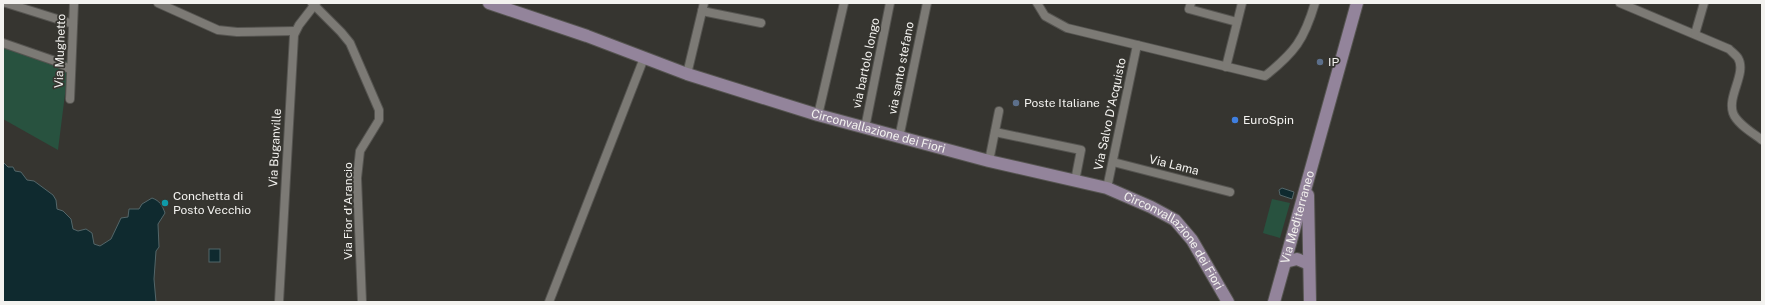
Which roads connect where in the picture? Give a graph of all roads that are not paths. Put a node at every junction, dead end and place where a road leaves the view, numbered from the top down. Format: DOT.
graph roads {
  1 [pos="6,3"];
  2 [pos="74,3"];
  3 [pos="158,3"];
  4 [pos="489,3"];
  5 [pos="844,3"];
  6 [pos="890,3"];
  7 [pos="926,3"];
  8 [pos="1037,3"];
  9 [pos="1191,3"];
  10 [pos="1242,3"];
  11 [pos="1315,3"];
  12 [pos="1357,3"];
  13 [pos="1704,3"];
  14 [pos="314,4"];
  15 [pos="1625,4"];
  16 [pos="703,7"];
  17 [pos="1237,22"];
  18 [pos="761,23"];
  19 [pos="73,24"];
  20 [pos="295,31"];
  21 [pos="1694,34"];
  22 [pos="3,43"];
  23 [pos="1137,45"];
  24 [pos="644,58"];
  25 [pos="1226,67"];
  26 [pos="71,70"];
  27 [pos="687,74"];
  28 [pos="70,99"];
  29 [pos="1000,111"];
  30 [pos="818,115"];
  31 [pos="865,128"];
  32 [pos="995,132"];
  33 [pos="899,138"];
  34 [pos="1762,140"];
  35 [pos="989,161"];
  36 [pos="1113,162"];
  37 [pos="1308,180"];
  38 [pos="1076,181"];
  39 [pos="1107,188"];
  40 [pos="1230,192"];
  41 [pos="1285,262"];
  42 [pos="1309,264"];
  43 [pos="279,302"];
  44 [pos="362,302"];
  45 [pos="549,302"];
  46 [pos="1228,302"];
  47 [pos="1274,302"];
  48 [pos="1310,302"];
  1 -- 19 [label="street"];
  2 -- 19 [label="street, Via Mughetto"];
  3 -- 20 [label="street"];
  4 -- 24 [label="street, Circonvallazione dei Fiori"];
  5 -- 30 [label="street"];
  6 -- 31 [label="street, via bartolo longo"];
  7 -- 33 [label="street, via santo stefano"];
  8 -- 23 [label="street, Via Salvo D'Acquisto"];
  9 -- 17 [label="street"];
  10 -- 17 [label="street"];
  11 -- 25 [label="street, Via Salvo D'Acquisto"];
  12 -- 37 [label="street"];
  13 -- 21 [label="street"];
  14 -- 20 [label="street, Via Buganville"];
  14 -- 44 [label="street, Via Fior d'Arancio"];
  15 -- 21 [label="street"];
  16 -- 18 [label="street"];
  16 -- 27 [label="street"];
  17 -- 25 [label="street"];
  19 -- 26 [label="street, Via Mughetto"];
  20 -- 43 [label="street, Via Buganville"];
  21 -- 34 [label="street"];
  22 -- 26 [label="street"];
  23 -- 25 [label="street, Via Salvo D'Acquisto"];
  23 -- 36 [label="street, Via Salvo D'Acquisto"];
  24 -- 27 [label="street, Circonvallazione dei Fiori"];
  24 -- 45 [label="street"];
  26 -- 28 [label="street, Via Mughetto"];
  27 -- 30 [label="street, Circonvallazione dei Fiori"];
  29 -- 32 [label="street"];
  30 -- 31 [label="street, Circonvallazione dei Fiori"];
  31 -- 33 [label="street, Circonvallazione dei Fiori"];
  32 -- 35 [label="street"];
  32 -- 38 [label="street"];
  33 -- 35 [label="street, Circonvallazione dei Fiori"];
  35 -- 38 [label="street, Circonvallazione dei Fiori"];
  36 -- 39 [label="street, Via Salvo D'Acquisto"];
  36 -- 40 [label="street, Via Lama"];
  37 -- 41 [label="street, Via Mediterraneo"];
  37 -- 42 [label="street, Via Mediterraneo"];
  38 -- 39 [label="street, Circonvallazione dei Fiori"];
  39 -- 46 [label="street, Circonvallazione dei Fiori"];
  41 -- 42 [label="street"];
  41 -- 47 [label="street, Via Mediterraneo"];
  42 -- 48 [label="street, Via Mediterraneo"];
}
